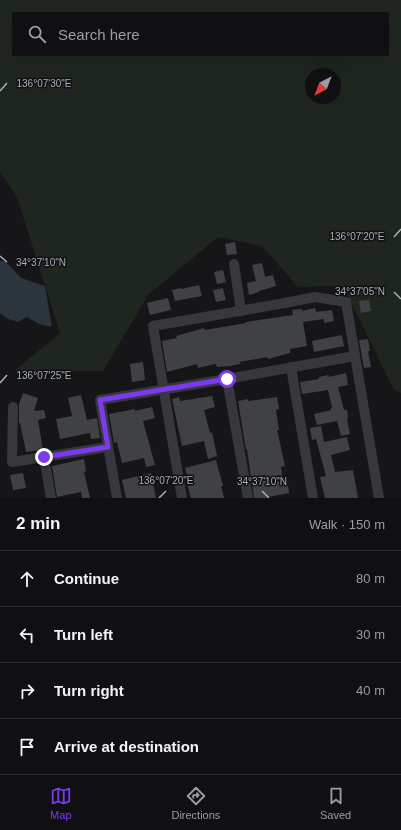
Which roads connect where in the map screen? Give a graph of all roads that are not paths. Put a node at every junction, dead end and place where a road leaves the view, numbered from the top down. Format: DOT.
graph roads {
  1 [pos="234,264"];
  2 [pos="242,311"];
  3 [pos="355,356"];
  4 [pos="291,367"];
  5 [pos="227,379"];
  6 [pos="164,389"];
  7 [pos="13,407"];
  8 [pos="108,447"];
  9 [pos="44,457"];
  10 [pos="51,498"];
  11 [pos="117,498"];
  12 [pos="182,498"];
  13 [pos="248,498"];
  14 [pos="313,498"];
  15 [pos="379,498"];
  1 -- 2 [label="street"];
  2 -- 3 [label="street"];
  2 -- 6 [label="street"];
  3 -- 4 [label="street"];
  3 -- 15 [label="street"];
  4 -- 5 [label="street"];
  4 -- 14 [label="street"];
  5 -- 6 [label="street"];
  5 -- 13 [label="street"];
  6 -- 8 [label="street"];
  6 -- 12 [label="street"];
  7 -- 9 [label="street"];
  8 -- 9 [label="street"];
  8 -- 11 [label="street"];
  9 -- 10 [label="street"];
}
